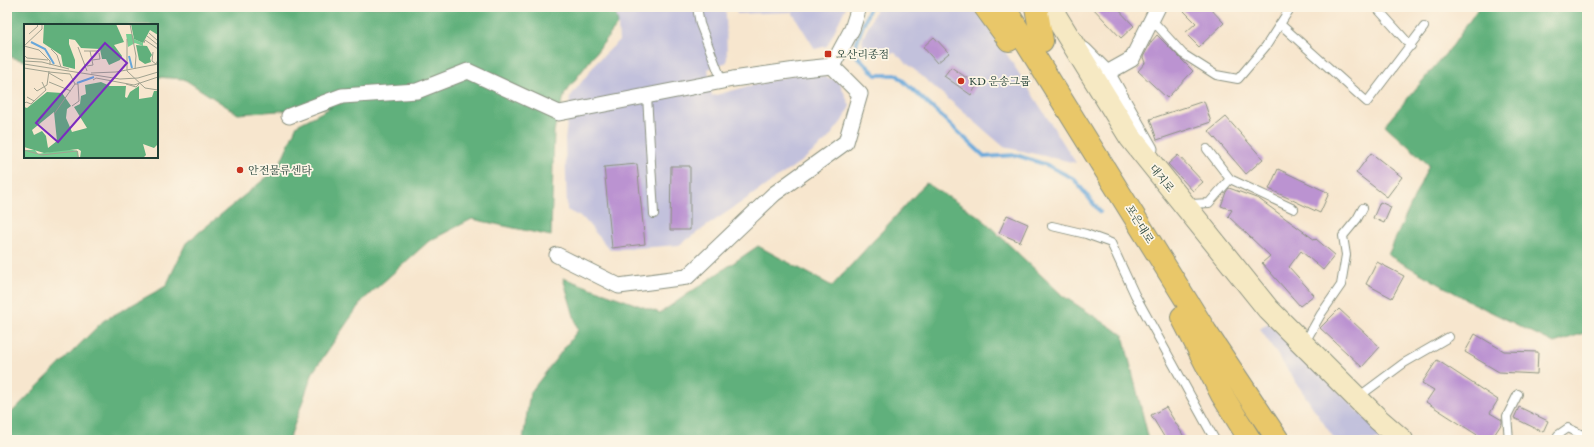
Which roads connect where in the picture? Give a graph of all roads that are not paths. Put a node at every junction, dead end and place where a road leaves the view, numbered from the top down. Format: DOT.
graph roads {
  1 [pos="697,7"];
  2 [pos="859,7"];
  3 [pos="985,7"];
  4 [pos="1004,7"];
  5 [pos="1019,7"];
  6 [pos="1036,7"];
  7 [pos="1050,7"];
  8 [pos="1292,7"];
  9 [pos="1376,7"];
  10 [pos="1155,14"];
  11 [pos="1280,24"];
  12 [pos="1424,27"];
  13 [pos="1069,38"];
  14 [pos="1042,41"];
  15 [pos="1411,46"];
  16 [pos="832,66"];
  17 [pos="1107,73"];
  18 [pos="722,81"];
  19 [pos="647,96"];
  20 [pos="289,116"];
  21 [pos="1208,149"];
  22 [pos="1092,162"];
  23 [pos="1112,179"];
  24 [pos="1230,179"];
  25 [pos="1191,204"];
  26 [pos="1363,208"];
  27 [pos="1294,209"];
  28 [pos="654,214"];
  29 [pos="1052,226"];
  30 [pos="1158,254"];
  31 [pos="557,255"];
  32 [pos="1169,293"];
  33 [pos="1268,309"];
  34 [pos="1449,337"];
  35 [pos="1303,345"];
  36 [pos="1518,394"];
  37 [pos="1357,398"];
  38 [pos="1587,437"];
  39 [pos="1215,440"];
  40 [pos="1250,440"];
  41 [pos="1278,440"];
  42 [pos="1290,440"];
  43 [pos="1402,440"];
  44 [pos="1509,440"];
  45 [pos="1556,440"];
  1 -- 18 [label="lane"];
  2 -- 16 [label="street"];
  3 -- 22 [label="highway"];
  4 -- 23 [label="highway, 포은대로"];
  5 -- 14 [label="highway, 포은대로"];
  6 -- 14 [label="highway"];
  7 -- 13 [label="main road, 대지로"];
  8 -- 11 [label="lane"];
  9 -- 15 [label="lane"];
  10 -- 11 [label="lane"];
  10 -- 17 [label="street"];
  11 -- 15 [label="lane"];
  12 -- 15 [label="lane"];
  13 -- 17 [label="street, 대지로"];
  13 -- 33 [label="main road, 대지로"];
  14 -- 42 [label="highway, 포은대로"];
  16 -- 18 [label="street"];
  16 -- 31 [label="street"];
  17 -- 25 [label="street, 대지로"];
  18 -- 19 [label="street"];
  19 -- 20 [label="street"];
  19 -- 28 [label="lane"];
  21 -- 24 [label="lane"];
  22 -- 23 [label="highway"];
  22 -- 32 [label="highway"];
  23 -- 30 [label="highway, 포은대로"];
  24 -- 25 [label="lane"];
  24 -- 27 [label="lane"];
  25 -- 33 [label="street, 대지로"];
  26 -- 35 [label="lane"];
  29 -- 39 [label="lane"];
  30 -- 32 [label="highway"];
  30 -- 41 [label="highway, 포은대로"];
  32 -- 40 [label="highway"];
  33 -- 35 [label="main road, 대지로"];
  34 -- 37 [label="lane"];
  35 -- 37 [label="main road, 대지로"];
  36 -- 44 [label="lane"];
  37 -- 43 [label="main road, 대지로"];
  38 -- 45 [label="lane"];
}
